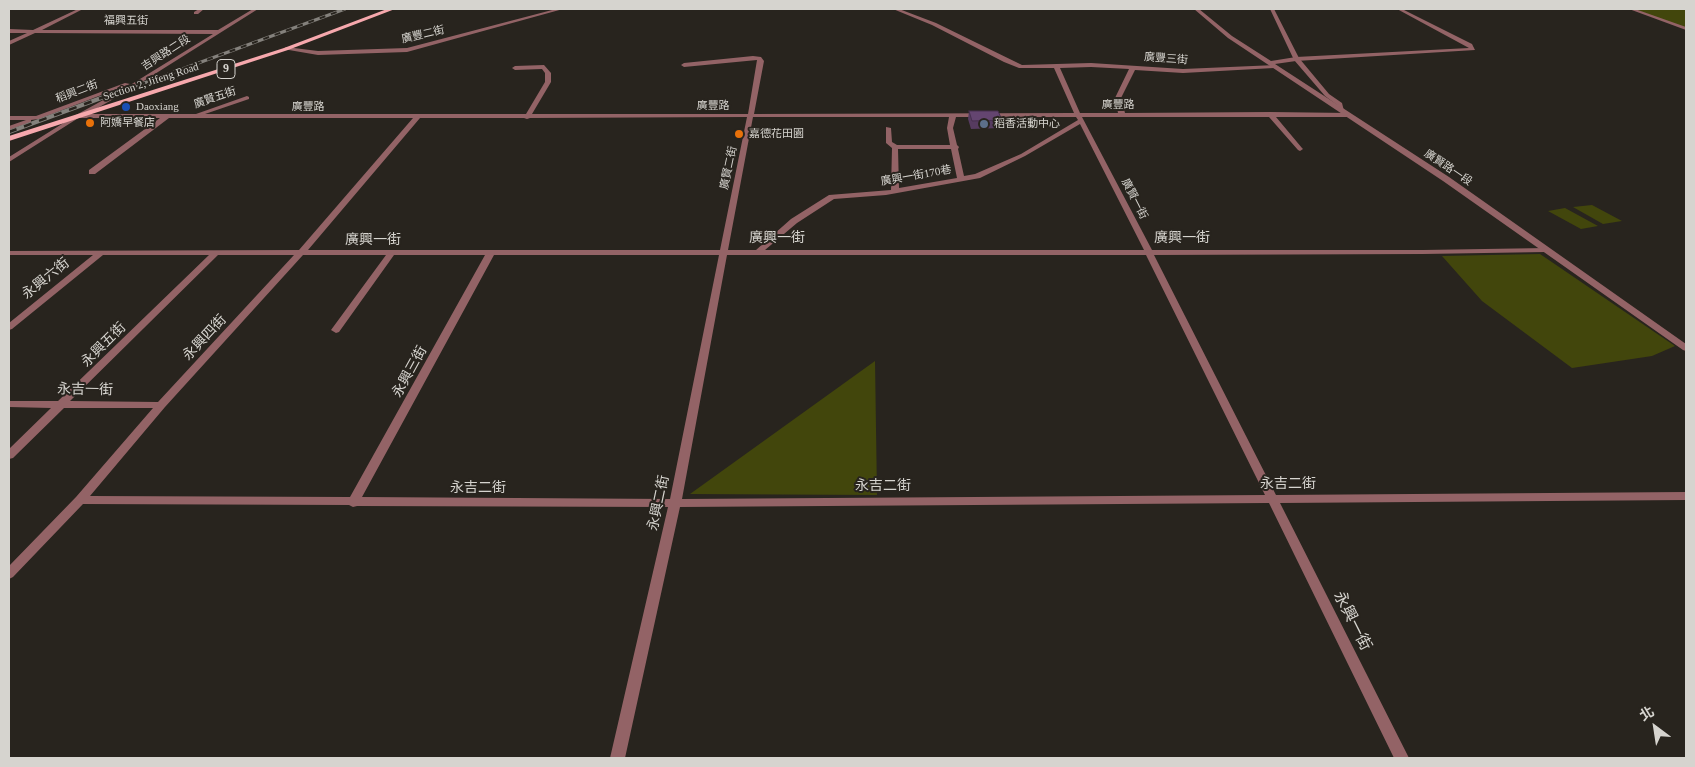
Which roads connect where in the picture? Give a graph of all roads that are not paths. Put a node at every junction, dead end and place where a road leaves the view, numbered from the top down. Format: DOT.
graph roads {
  1 [pos="81,9"];
  2 [pos="202,9"];
  3 [pos="256,9"];
  4 [pos="392,9"];
  5 [pos="561,9"];
  6 [pos="895,9"];
  7 [pos="1196,9"];
  8 [pos="1272,9"];
  9 [pos="1399,9"];
  10 [pos="1631,9"];
  11 [pos="196,13"];
  12 [pos="1686,30"];
  13 [pos="9,31"];
  14 [pos="34,31"];
  15 [pos="218,32"];
  16 [pos="9,43"];
  17 [pos="286,49"];
  18 [pos="1296,59"];
  19 [pos="684,65"];
  20 [pos="1056,65"];
  21 [pos="1272,65"];
  22 [pos="1133,67"];
  23 [pos="515,68"];
  24 [pos="150,75"];
  25 [pos="246,98"];
  26 [pos="1345,113"];
  27 [pos="1270,114"];
  28 [pos="1122,115"];
  29 [pos="78,116"];
  30 [pos="167,116"];
  31 [pos="191,116"];
  32 [pos="527,116"];
  33 [pos="750,116"];
  34 [pos="953,116"];
  35 [pos="417,117"];
  36 [pos="9,118"];
  37 [pos="36,118"];
  38 [pos="1080,118"];
  39 [pos="56,123"];
  40 [pos="9,128"];
  41 [pos="888,128"];
  42 [pos="9,139"];
  43 [pos="9,144"];
  44 [pos="895,147"];
  45 [pos="956,147"];
  46 [pos="1300,149"];
  47 [pos="9,160"];
  48 [pos="92,172"];
  49 [pos="961,179"];
  50 [pos="895,191"];
  51 [pos="1546,250"];
  52 [pos="759,251"];
  53 [pos="101,252"];
  54 [pos="217,252"];
  55 [pos="722,252"];
  56 [pos="1149,252"];
  57 [pos="9,253"];
  58 [pos="301,253"];
  59 [pos="391,254"];
  60 [pos="490,254"];
  61 [pos="9,327"];
  62 [pos="336,330"];
  63 [pos="1686,348"];
  64 [pos="9,404"];
  65 [pos="64,404"];
  66 [pos="161,405"];
  67 [pos="9,455"];
  68 [pos="1686,496"];
  69 [pos="1271,499"];
  70 [pos="80,500"];
  71 [pos="353,503"];
  72 [pos="675,503"];
  73 [pos="9,574"];
  74 [pos="618,758"];
  75 [pos="1402,758"];
  1 -- 14 [label="street"];
  2 -- 11 [label="street"];
  3 -- 15 [label="street, 吉興路二段"];
  4 -- 17 [label="main road, Section 2, Jifeng Road / 9"];
  5 -- 17 [label="street, 廣豐二街"];
  6 -- 20 [label="street"];
  7 -- 21 [label="street, 廣賢路一段"];
  8 -- 18 [label="street"];
  9 -- 18 [label="street, 廣豐三街"];
  10 -- 12 [label="street"];
  13 -- 14 [label="street, 福興五街"];
  14 -- 15 [label="street, 福興五街"];
  14 -- 16 [label="street"];
  15 -- 24 [label="street, 吉興路二段"];
  17 -- 29 [label="main road, Section 2, Jifeng Road / 9"];
  18 -- 21 [label="street, 廣豐三街"];
  18 -- 26 [label="street"];
  19 -- 33 [label="street, 廣賢二街"];
  20 -- 22 [label="street, 廣豐三街"];
  20 -- 38 [label="street, 廣賢一街"];
  21 -- 22 [label="street, 廣豐三街"];
  21 -- 26 [label="street, 廣賢路一段"];
  22 -- 28 [label="street"];
  23 -- 32 [label="street"];
  24 -- 29 [label="street, 吉興路二段"];
  24 -- 37 [label="street, 稻興二街"];
  25 -- 31 [label="street, 廣賢五街"];
  26 -- 27 [label="street, 廣豐路"];
  26 -- 51 [label="street, 廣賢路一段"];
  27 -- 28 [label="street, 廣豐路"];
  27 -- 46 [label="street"];
  28 -- 38 [label="street, 廣豐路"];
  29 -- 30 [label="street, 廣豐路"];
  29 -- 39 [label="main road, Section 2, Jifeng Road / 9"];
  29 -- 47 [label="street, 吉興路二段"];
  30 -- 31 [label="street, 廣豐路"];
  30 -- 48 [label="street"];
  31 -- 35 [label="street, 廣豐路"];
  32 -- 33 [label="street, 廣豐路"];
  32 -- 35 [label="street, 廣豐路"];
  33 -- 34 [label="street, 廣豐路"];
  33 -- 55 [label="street, 廣賢二街"];
  34 -- 38 [label="street, 廣豐路"];
  34 -- 45 [label="street"];
  35 -- 58 [label="street, 永興四街"];
  36 -- 37 [label="street, 稻興二街"];
  37 -- 40 [label="street"];
  38 -- 49 [label="street, 廣興一街170巷"];
  38 -- 56 [label="street, 廣賢一街"];
  39 -- 42 [label="main road, Section 2, Jifeng Road / 9"];
  39 -- 43 [label="main road, Section 2, Jifeng Road / 9"];
  41 -- 44 [label="street"];
  44 -- 45 [label="street"];
  44 -- 50 [label="street"];
  45 -- 49 [label="street"];
  49 -- 50 [label="street, 廣興一街170巷"];
  50 -- 52 [label="street, 廣興一街170巷"];
  51 -- 56 [label="street, 廣興一街"];
  51 -- 63 [label="street, 廣賢路一段"];
  52 -- 55 [label="street, 廣興一街"];
  52 -- 56 [label="street, 廣興一街"];
  53 -- 54 [label="street, 廣興一街"];
  53 -- 57 [label="street, 廣興一街"];
  53 -- 61 [label="street, 永興六街"];
  54 -- 58 [label="street, 廣興一街"];
  54 -- 65 [label="street, 永興五街"];
  55 -- 60 [label="street, 廣興一街"];
  55 -- 72 [label="street, 永興二街"];
  56 -- 69 [label="street, 廣賢一街"];
  58 -- 59 [label="street, 廣興一街"];
  58 -- 66 [label="street, 永興四街"];
  59 -- 60 [label="street, 廣興一街"];
  59 -- 62 [label="street"];
  60 -- 71 [label="street, 永興三街"];
  64 -- 65 [label="street, 永吉一街"];
  65 -- 66 [label="street, 永吉一街"];
  65 -- 67 [label="street, 永興五街"];
  66 -- 70 [label="street, 永興四街"];
  68 -- 69 [label="street, 永吉二街"];
  69 -- 72 [label="street, 永吉二街"];
  69 -- 75 [label="street, 永興一街"];
  70 -- 71 [label="street, 永吉二街"];
  70 -- 73 [label="street, 永興四街"];
  71 -- 72 [label="street, 永吉二街"];
  72 -- 74 [label="street, 永興二街"];
}
